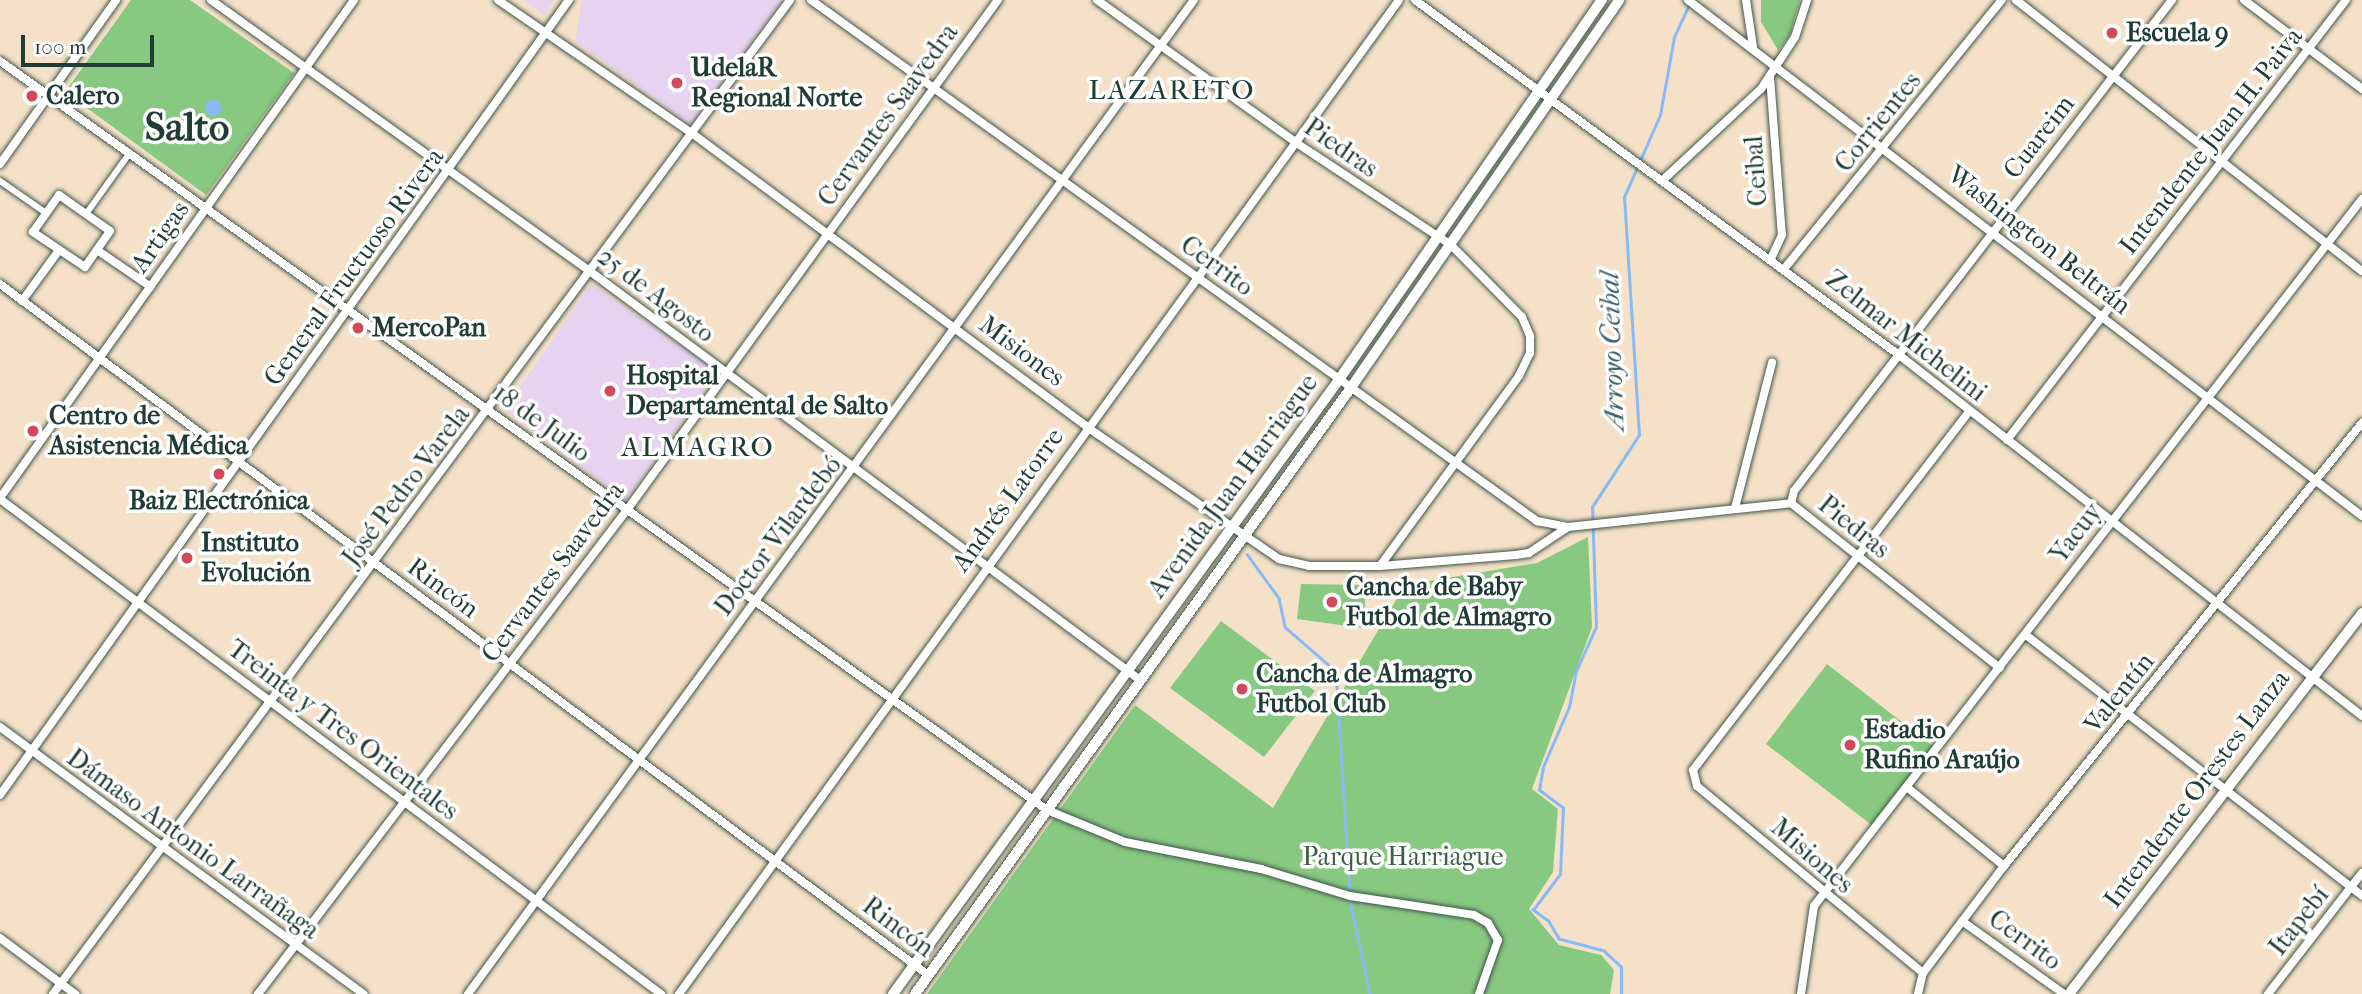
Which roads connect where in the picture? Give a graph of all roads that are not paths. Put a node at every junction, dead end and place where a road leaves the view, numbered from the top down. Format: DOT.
graph roads {
  1 [pos="116,0"];
  2 [pos="211,0"];
  3 [pos="354,0"];
  4 [pos="498,0"];
  5 [pos="569,0"];
  6 [pos="790,0"];
  7 [pos="811,0"];
  8 [pos="998,0"];
  9 [pos="1097,0"];
  10 [pos="1194,0"];
  11 [pos="1399,0"];
  12 [pos="1415,0"];
  13 [pos="1602,0"];
  14 [pos="1619,0"];
  15 [pos="1688,0"];
  16 [pos="1746,0"];
  17 [pos="1807,0"];
  18 [pos="2002,0"];
  19 [pos="2016,0"];
  20 [pos="2172,0"];
  21 [pos="2244,0"];
  22 [pos="2346,0"];
  23 [pos="545,34"];
  24 [pos="1160,47"];
  25 [pos="1753,47"];
  26 [pos="2309,49"];
  27 [pos="0,61"];
  28 [pos="1778,66"];
  29 [pos="306,69"];
  30 [pos="1770,77"];
  31 [pos="2112,78"];
  32 [pos="935,85"];
  33 [pos="1539,88"];
  34 [pos="2362,89"];
  35 [pos="47,95"];
  36 [pos="1552,97"];
  37 [pos="693,134"];
  38 [pos="1298,144"];
  39 [pos="1886,148"];
  40 [pos="129,154"];
  41 [pos="2220,163"];
  42 [pos="0,164"];
  43 [pos="450,170"];
  44 [pos="1664,179"];
  45 [pos="0,181"];
  46 [pos="1062,181"];
  47 [pos="2362,199"];
  48 [pos="206,209"];
  49 [pos="46,213"];
  50 [pos="86,214"];
  51 [pos="1993,230"];
  52 [pos="828,233"];
  53 [pos="1436,238"];
  54 [pos="2327,244"];
  55 [pos="1451,245"];
  56 [pos="59,250"];
  57 [pos="97,250"];
  58 [pos="1771,259"];
  59 [pos="1784,269"];
  60 [pos="2362,271"];
  61 [pos="590,272"];
  62 [pos="1198,278"];
  63 [pos="0,285"];
  64 [pos="151,286"];
  65 [pos="22,301"];
  66 [pos="348,311"];
  67 [pos="2104,316"];
  68 [pos="957,327"];
  69 [pos="1899,355"];
  70 [pos="100,359"];
  71 [pos="1772,363"];
  72 [pos="726,373"];
  73 [pos="1338,381"];
  74 [pos="1350,389"];
  75 [pos="2209,397"];
  76 [pos="489,411"];
  77 [pos="1969,411"];
  78 [pos="2362,423"];
  79 [pos="1087,427"];
  80 [pos="2007,440"];
  81 [pos="239,462"];
  82 [pos="1455,465"];
  83 [pos="854,469"];
  84 [pos="2317,482"];
  85 [pos="0,498"];
  86 [pos="1791,503"];
  87 [pos="1735,508"];
  88 [pos="627,510"];
  89 [pos="2362,516"];
  90 [pos="1611,521"];
  91 [pos="2111,521"];
  92 [pos="1568,527"];
  93 [pos="1230,528"];
  94 [pos="1243,538"];
  95 [pos="1857,558"];
  96 [pos="374,563"];
  97 [pos="986,566"];
  98 [pos="1380,566"];
  99 [pos="754,601"];
  100 [pos="138,603"];
  101 [pos="2218,604"];
  102 [pos="2362,613"];
  103 [pos="2026,635"];
  104 [pos="510,664"];
  105 [pos="2000,668"];
  106 [pos="1128,670"];
  107 [pos="2311,678"];
  108 [pos="1140,680"];
  109 [pos="890,698"];
  110 [pos="270,704"];
  111 [pos="2129,715"];
  112 [pos="2362,716"];
  113 [pos="0,727"];
  114 [pos="32,751"];
  115 [pos="640,761"];
  116 [pos="1908,788"];
  117 [pos="2225,790"];
  118 [pos="0,795"];
  119 [pos="1032,800"];
  120 [pos="405,803"];
  121 [pos="1047,810"];
  122 [pos="162,848"];
  123 [pos="773,860"];
  124 [pos="2004,866"];
  125 [pos="2362,873"];
  126 [pos="2351,888"];
  127 [pos="1826,894"];
  128 [pos="2362,896"];
  129 [pos="538,901"];
  130 [pos="1962,921"];
  131 [pos="0,938"];
  132 [pos="295,946"];
  133 [pos="915,965"];
  134 [pos="1923,973"];
  135 [pos="928,975"];
  136 [pos="61,983"];
  137 [pos="52,994"];
  138 [pos="75,994"];
  139 [pos="258,994"];
  140 [pos="363,994"];
  141 [pos="468,994"];
  142 [pos="661,994"];
  143 [pos="679,994"];
  144 [pos="893,994"];
  145 [pos="915,994"];
  146 [pos="1479,994"];
  147 [pos="1801,994"];
  148 [pos="1918,994"];
  149 [pos="2064,994"];
  150 [pos="2070,994"];
  151 [pos="2268,994"];
  1 -- 35 [label="street"];
  2 -- 29 [label="street, 25 de Agosto"];
  3 -- 29 [label="street, Artigas"];
  4 -- 23 [label="street, Misiones"];
  5 -- 23 [label="street, General Fructuoso Rivera"];
  6 -- 37 [label="street, José Pedro Varela"];
  7 -- 32 [label="street, Cerrito"];
  8 -- 32 [label="street, Cervantes Saavedra"];
  9 -- 24 [label="street, Piedras"];
  10 -- 24 [label="street, Doctor Vilardebó"];
  11 -- 38 [label="street, Andrés Latorre"];
  12 -- 33 [label="street, Zelmar Michelini"];
  13 -- 33 [label="street, Avenida Juan Harriague"];
  14 -- 36 [label="street, Avenida Juan Harriague"];
  15 -- 25 [label="street, Washington Beltrán"];
  16 -- 25 [label="street"];
  17 -- 28 [label="street"];
  18 -- 39 [label="street, Corrientes"];
  19 -- 31 [label="street"];
  20 -- 31 [label="street, Cuareim"];
  21 -- 26 [label="street"];
  22 -- 26 [label="street, Intendente Juan H. Paiva"];
  23 -- 37 [label="street, Misiones"];
  23 -- 43 [label="street, General Fructuoso Rivera"];
  24 -- 38 [label="street, Piedras"];
  24 -- 46 [label="street, Doctor Vilardebó"];
  25 -- 28 [label="street, Washington Beltrán"];
  26 -- 34 [label="street"];
  26 -- 41 [label="street, Intendente Juan H. Paiva"];
  27 -- 35 [label="street, 18 de Julio"];
  28 -- 30 [label="street"];
  28 -- 39 [label="street, Washington Beltrán"];
  29 -- 43 [label="street, 25 de Agosto"];
  29 -- 48 [label="street, Artigas"];
  30 -- 44 [label="street"];
  30 -- 58 [label="street, Ceibal"];
  31 -- 41 [label="street"];
  31 -- 51 [label="street, Cuareim"];
  32 -- 46 [label="street, Cerrito"];
  32 -- 52 [label="street, Cervantes Saavedra"];
  33 -- 36 [label="street, Zelmar Michelini"];
  33 -- 53 [label="street, Avenida Juan Harriague"];
  35 -- 40 [label="street, 18 de Julio"];
  35 -- 42 [label="street"];
  36 -- 44 [label="street, Zelmar Michelini"];
  36 -- 55 [label="street, Avenida Juan Harriague"];
  37 -- 52 [label="street, Misiones"];
  37 -- 61 [label="street, José Pedro Varela"];
  38 -- 53 [label="street, Piedras"];
  38 -- 62 [label="street, Andrés Latorre"];
  39 -- 51 [label="street, Washington Beltrán"];
  39 -- 59 [label="street, Corrientes"];
  40 -- 48 [label="street, 18 de Julio"];
  40 -- 50 [label="street"];
  41 -- 54 [label="street"];
  41 -- 67 [label="street, Intendente Juan H. Paiva"];
  43 -- 61 [label="street, 25 de Agosto"];
  43 -- 66 [label="street, General Fructuoso Rivera"];
  44 -- 58 [label="street, Zelmar Michelini"];
  45 -- 49 [label="street"];
  46 -- 62 [label="street, Cerrito"];
  46 -- 68 [label="street, Doctor Vilardebó"];
  47 -- 54 [label="street, Yacuy"];
  48 -- 64 [label="street, Artigas"];
  48 -- 66 [label="street, 18 de Julio"];
  49 -- 50 [label="street"];
  49 -- 56 [label="street"];
  50 -- 57 [label="street"];
  51 -- 67 [label="street, Washington Beltrán"];
  51 -- 69 [label="street, Cuareim"];
  52 -- 68 [label="street, Misiones"];
  52 -- 72 [label="street, Cervantes Saavedra"];
  53 -- 55 [label="street, Piedras"];
  53 -- 73 [label="street, Avenida Juan Harriague"];
  54 -- 60 [label="street"];
  54 -- 75 [label="street, Yacuy"];
  55 -- 74 [label="street, Avenida Juan Harriague"];
  55 -- 82 [label="street, Piedras"];
  56 -- 57 [label="street"];
  56 -- 65 [label="street"];
  57 -- 64 [label="street"];
  58 -- 59 [label="street, Zelmar Michelini"];
  59 -- 69 [label="street, Zelmar Michelini"];
  61 -- 72 [label="street, 25 de Agosto"];
  61 -- 76 [label="street, José Pedro Varela"];
  62 -- 73 [label="street, Cerrito"];
  62 -- 79 [label="street, Andrés Latorre"];
  63 -- 65 [label="street, Rincón"];
  64 -- 70 [label="street, Artigas"];
  65 -- 70 [label="street, Rincón"];
  66 -- 76 [label="street, 18 de Julio"];
  66 -- 81 [label="street, General Fructuoso Rivera"];
  67 -- 75 [label="street, Washington Beltrán"];
  67 -- 80 [label="street, Intendente Juan H. Paiva"];
  68 -- 79 [label="street, Misiones"];
  68 -- 83 [label="street, Doctor Vilardebó"];
  69 -- 77 [label="street, Zelmar Michelini"];
  69 -- 86 [label="street, Cuareim"];
  70 -- 81 [label="street, Rincón"];
  70 -- 85 [label="street, Artigas"];
  71 -- 87 [label="street"];
  72 -- 83 [label="street, 25 de Agosto"];
  72 -- 88 [label="street, Cervantes Saavedra"];
  73 -- 74 [label="street, Cerrito"];
  73 -- 93 [label="street, Avenida Juan Harriague"];
  74 -- 82 [label="street, Cerrito"];
  74 -- 94 [label="street, Avenida Juan Harriague"];
  75 -- 84 [label="street, Washington Beltrán"];
  75 -- 91 [label="street, Yacuy"];
  76 -- 88 [label="street, 18 de Julio"];
  76 -- 96 [label="street, José Pedro Varela"];
  77 -- 80 [label="street, Zelmar Michelini"];
  77 -- 95 [label="street"];
  78 -- 84 [label="street, Valentín"];
  79 -- 93 [label="street, Misiones"];
  79 -- 97 [label="street, Andrés Latorre"];
  80 -- 91 [label="street, Zelmar Michelini"];
  81 -- 96 [label="street, Rincón"];
  81 -- 100 [label="street, General Fructuoso Rivera"];
  82 -- 92 [label="street, Cerrito"];
  82 -- 98 [label="street"];
  83 -- 97 [label="street, 25 de Agosto"];
  83 -- 99 [label="street, Doctor Vilardebó"];
  84 -- 89 [label="street, Washington Beltrán"];
  84 -- 101 [label="street, Valentín"];
  85 -- 100 [label="street, Treinta y Tres Orientales"];
  86 -- 87 [label="street, Piedras"];
  86 -- 95 [label="street, Piedras"];
  87 -- 90 [label="street, Piedras"];
  88 -- 99 [label="street, 18 de Julio"];
  88 -- 104 [label="street, Cervantes Saavedra"];
  90 -- 92 [label="street, Cerrito"];
  91 -- 101 [label="street, Zelmar Michelini"];
  91 -- 103 [label="street, Yacuy"];
  92 -- 98 [label="street, Misiones"];
  93 -- 94 [label="street, Misiones"];
  93 -- 106 [label="street, Avenida Juan Harriague"];
  94 -- 98 [label="street, Misiones"];
  94 -- 108 [label="street, Avenida Juan Harriague"];
  95 -- 105 [label="street, Piedras"];
  95 -- 127 [label="street, Misiones"];
  96 -- 104 [label="street, Rincón"];
  96 -- 110 [label="street, José Pedro Varela"];
  97 -- 106 [label="street, 25 de Agosto"];
  97 -- 109 [label="street, Andrés Latorre"];
  99 -- 109 [label="street, 18 de Julio"];
  99 -- 115 [label="street, Doctor Vilardebó"];
  100 -- 110 [label="street, Treinta y Tres Orientales"];
  100 -- 114 [label="street, General Fructuoso Rivera"];
  101 -- 107 [label="street, Zelmar Michelini"];
  101 -- 111 [label="street, Valentín"];
  102 -- 107 [label="street, Intendente Orestes Lanza"];
  103 -- 105 [label="street, Yacuy"];
  103 -- 111 [label="street"];
  104 -- 115 [label="street, Rincón"];
  104 -- 120 [label="street, Cervantes Saavedra"];
  105 -- 116 [label="street, Yacuy"];
  106 -- 108 [label="street, 25 de Agosto"];
  106 -- 119 [label="street, Avenida Juan Harriague"];
  107 -- 112 [label="street, Zelmar Michelini"];
  107 -- 117 [label="street, Intendente Orestes Lanza"];
  108 -- 121 [label="street, Avenida Juan Harriague"];
  109 -- 119 [label="street, 18 de Julio"];
  109 -- 123 [label="street, Andrés Latorre"];
  110 -- 120 [label="street, Treinta y Tres Orientales"];
  110 -- 122 [label="street, José Pedro Varela"];
  111 -- 117 [label="street"];
  111 -- 124 [label="street, Valentín"];
  113 -- 114 [label="street, Dámaso Antonio Larrañaga"];
  114 -- 118 [label="street, General Fructuoso Rivera"];
  114 -- 122 [label="street, Dámaso Antonio Larrañaga"];
  115 -- 123 [label="street, Rincón"];
  115 -- 129 [label="street, Doctor Vilardebó"];
  116 -- 124 [label="street, Cerrito"];
  116 -- 127 [label="street, Yacuy"];
  117 -- 126 [label="street"];
  117 -- 150 [label="street, Intendente Orestes Lanza"];
  119 -- 121 [label="street, 18 de Julio"];
  119 -- 133 [label="street, Avenida Juan Harriague"];
  120 -- 129 [label="street, Treinta y Tres Orientales"];
  120 -- 132 [label="street, Cervantes Saavedra"];
  121 -- 135 [label="street, Avenida Juan Harriague"];
  121 -- 146 [label="street, 18 de Julio"];
  122 -- 132 [label="street, Dámaso Antonio Larrañaga"];
  122 -- 136 [label="street, José Pedro Varela"];
  123 -- 133 [label="street, Rincón"];
  123 -- 143 [label="street, Andrés Latorre"];
  124 -- 130 [label="street, Valentín"];
  125 -- 126 [label="street, Itapebí"];
  126 -- 128 [label="street"];
  126 -- 151 [label="street, Itapebí"];
  127 -- 134 [label="street, Misiones"];
  127 -- 147 [label="street, Yacuy"];
  129 -- 141 [label="street, Doctor Vilardebó"];
  129 -- 142 [label="street, Treinta y Tres Orientales"];
  130 -- 134 [label="street, Valentín"];
  130 -- 149 [label="street, Cerrito"];
  131 -- 136 [label="street"];
  132 -- 139 [label="street, Cervantes Saavedra"];
  132 -- 140 [label="street, Dámaso Antonio Larrañaga"];
  133 -- 135 [label="street, Rincón"];
  133 -- 144 [label="street, Avenida Juan Harriague"];
  134 -- 148 [label="street, Valentín"];
  135 -- 145 [label="street, Avenida Juan Harriague"];
  136 -- 137 [label="street, José Pedro Varela"];
  136 -- 138 [label="street"];
}
